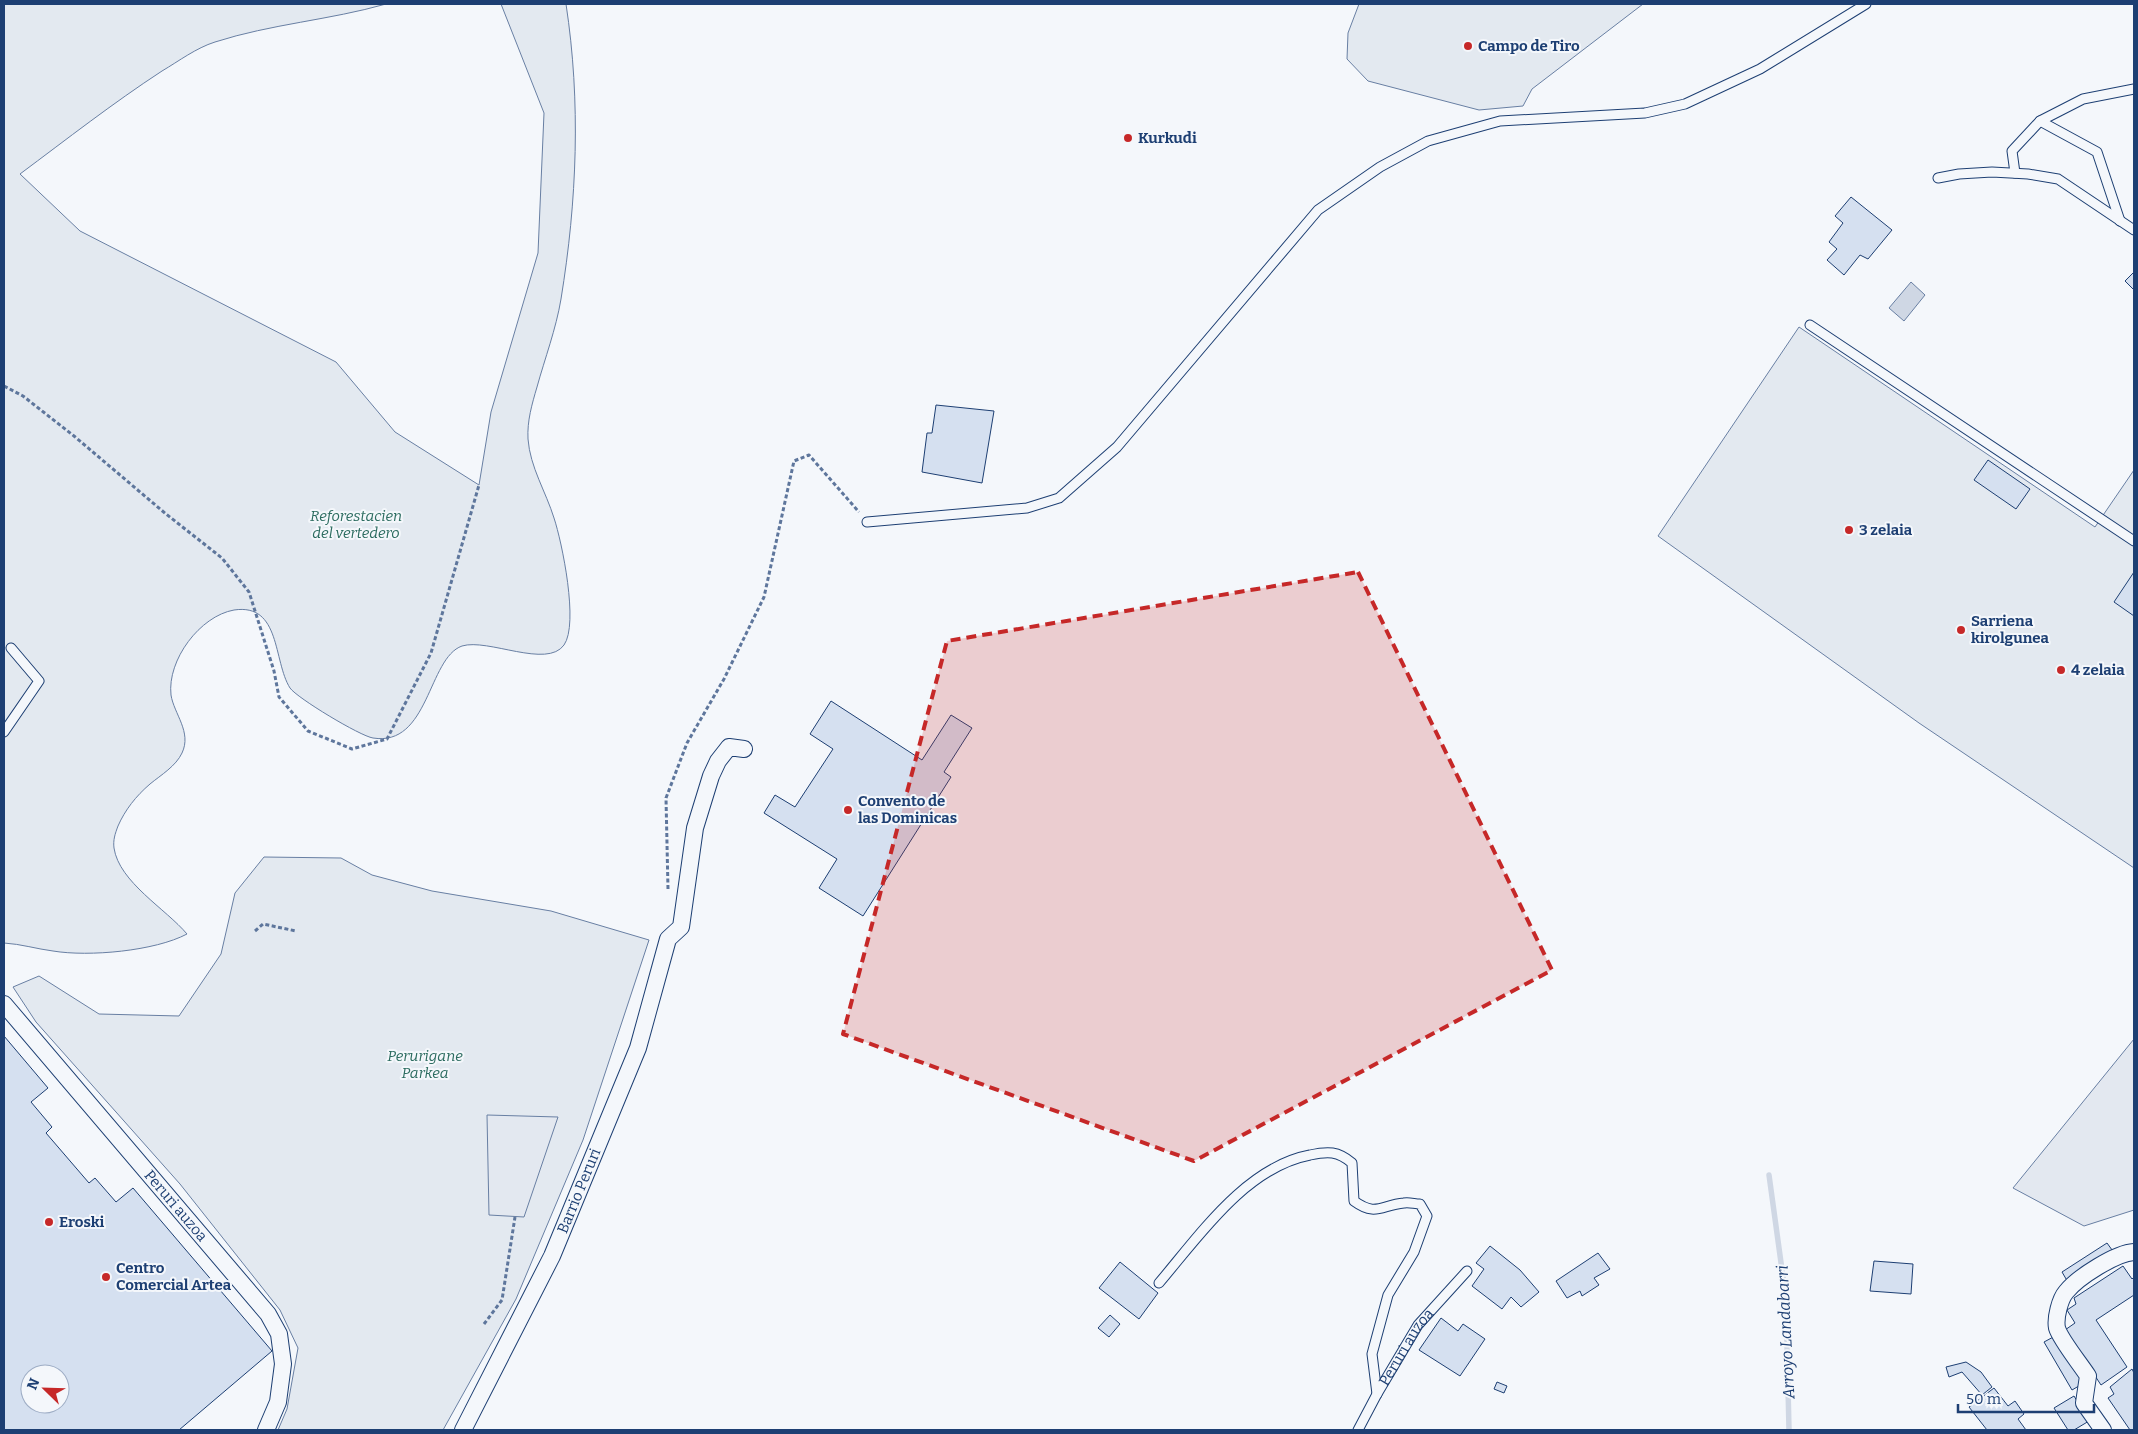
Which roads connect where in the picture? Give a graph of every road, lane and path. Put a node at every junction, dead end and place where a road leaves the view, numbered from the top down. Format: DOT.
graph roads {
  1 [pos="1866,4"];
  2 [pos="2134,89"];
  3 [pos="2040,121"];
  4 [pos="2015,174"];
  5 [pos="1938,178"];
  6 [pos="2120,221"];
  7 [pos="2134,230"];
  8 [pos="1810,325"];
  9 [pos="4,386"];
  10 [pos="479,485"];
  11 [pos="867,522"];
  12 [pos="2134,541"];
  13 [pos="11,648"];
  14 [pos="4,732"];
  15 [pos="744,749"];
  16 [pos="668,892"];
  17 [pos="255,931"];
  18 [pos="296,931"];
  19 [pos="4,1004"];
  20 [pos="515,1217"];
  21 [pos="2134,1252"];
  22 [pos="1467,1272"];
  23 [pos="1158,1283"];
  24 [pos="484,1324"];
  25 [pos="1376,1394"];
  26 [pos="266,1430"];
  27 [pos="463,1430"];
  28 [pos="1358,1430"];
  29 [pos="2103,1430"];
  1 -- 11 [label="lane"];
  2 -- 3 [label="lane"];
  3 -- 4 [label="lane"];
  3 -- 6 [label="lane"];
  4 -- 5 [label="lane"];
  4 -- 6 [label="lane"];
  6 -- 7 [label="lane"];
  8 -- 12 [label="lane"];
  9 -- 10 [label="path"];
  11 -- 16 [label="path"];
  13 -- 14 [label="lane"];
  15 -- 27 [label="street, Barrio Peruri"];
  17 -- 18 [label="path"];
  19 -- 26 [label="street, Peruri auzoa"];
  20 -- 24 [label="path"];
  21 -- 29 [label="street"];
  22 -- 25 [label="lane, Peruri auzoa"];
  23 -- 25 [label="lane"];
  25 -- 28 [label="lane, Peruri auzoa"];
}
